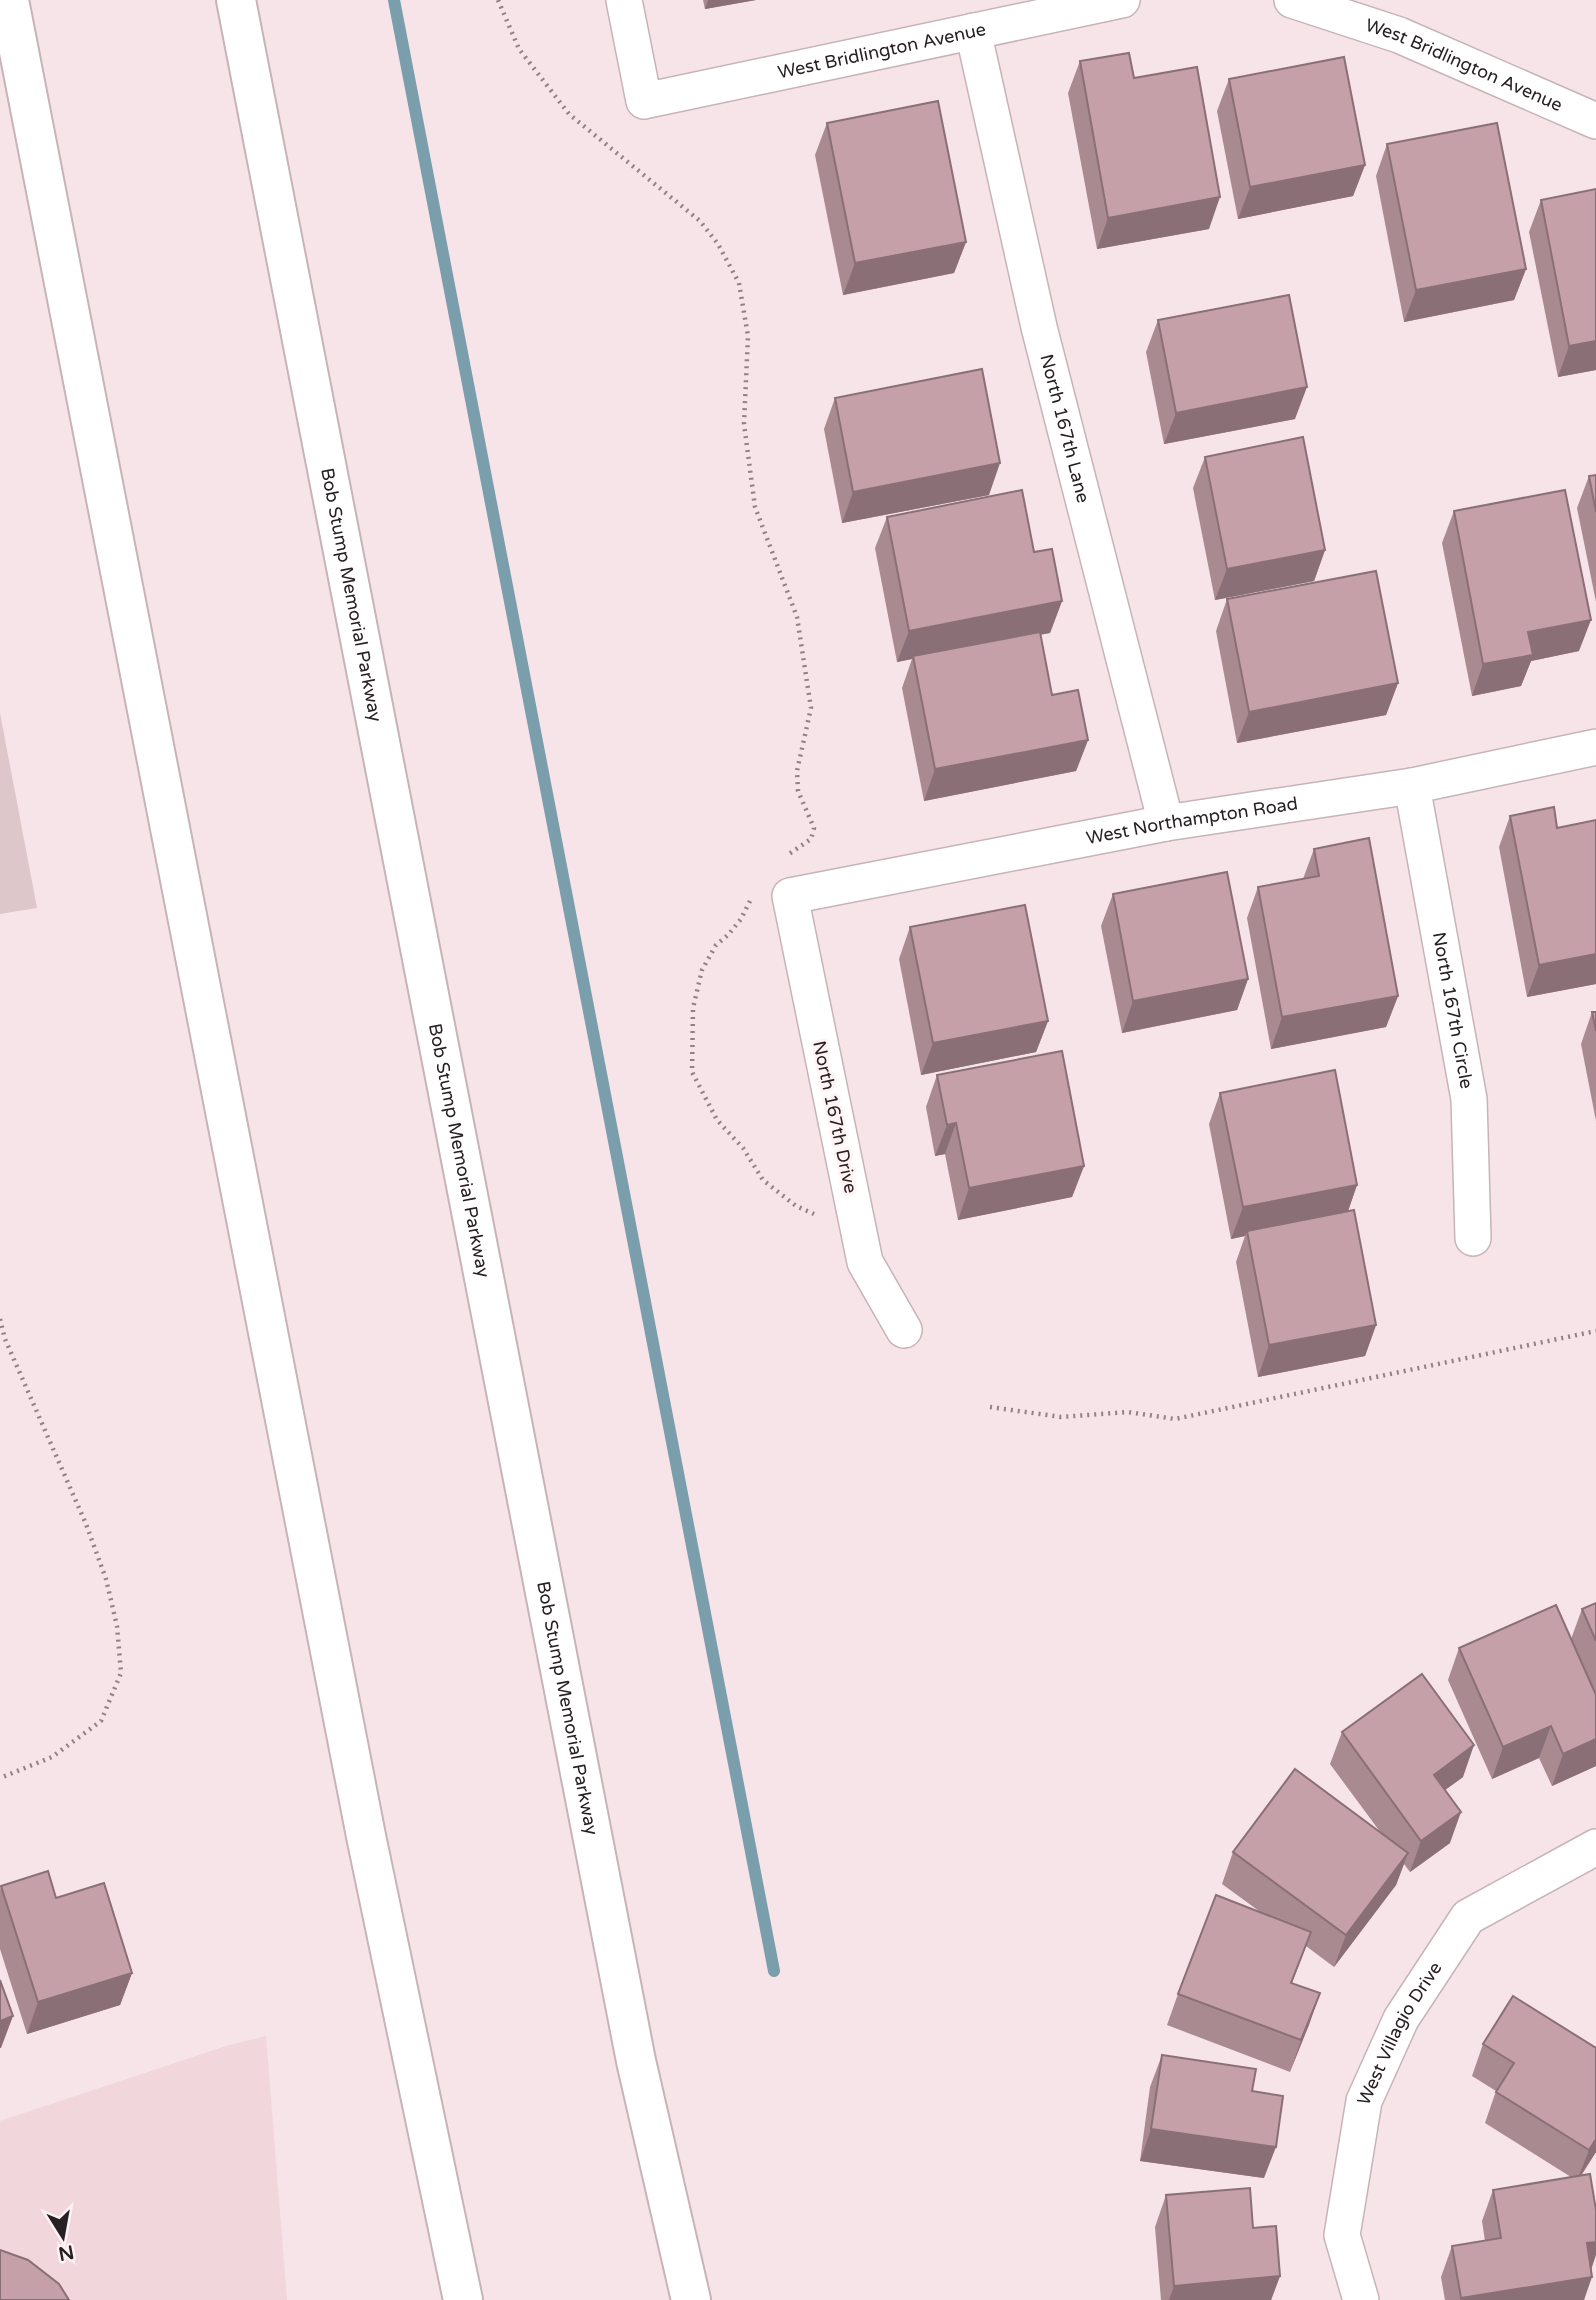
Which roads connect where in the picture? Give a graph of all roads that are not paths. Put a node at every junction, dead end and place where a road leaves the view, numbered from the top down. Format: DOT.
graph roads {
  1 [pos="9,0"];
  2 [pos="236,0"];
  3 [pos="624,0"];
  4 [pos="1122,0"];
  5 [pos="1292,0"];
  6 [pos="973,31"];
  7 [pos="1596,121"];
  8 [pos="1596,747"];
  9 [pos="1412,786"];
  10 [pos="1166,823"];
  11 [pos="790,896"];
  12 [pos="1474,1238"];
  13 [pos="904,1330"];
  14 [pos="1596,1847"];
  15 [pos="463,2300"];
  16 [pos="691,2300"];
  17 [pos="1361,2300"];
  1 -- 15 [label="highway"];
  2 -- 16 [label="highway, Bob Stump Memorial Parkway"];
  3 -- 6 [label="street, West Bridlington Avenue"];
  4 -- 6 [label="street, West Bridlington Avenue"];
  5 -- 7 [label="street, West Bridlington Avenue"];
  6 -- 10 [label="street, North 167th Lane"];
  8 -- 9 [label="street, West Northampton Road"];
  9 -- 10 [label="street, West Northampton Road"];
  9 -- 12 [label="street, North 167th Circle"];
  10 -- 11 [label="street, West Northampton Road"];
  11 -- 13 [label="street, North 167th Drive"];
  14 -- 17 [label="street, West Villagio Drive"];
}
